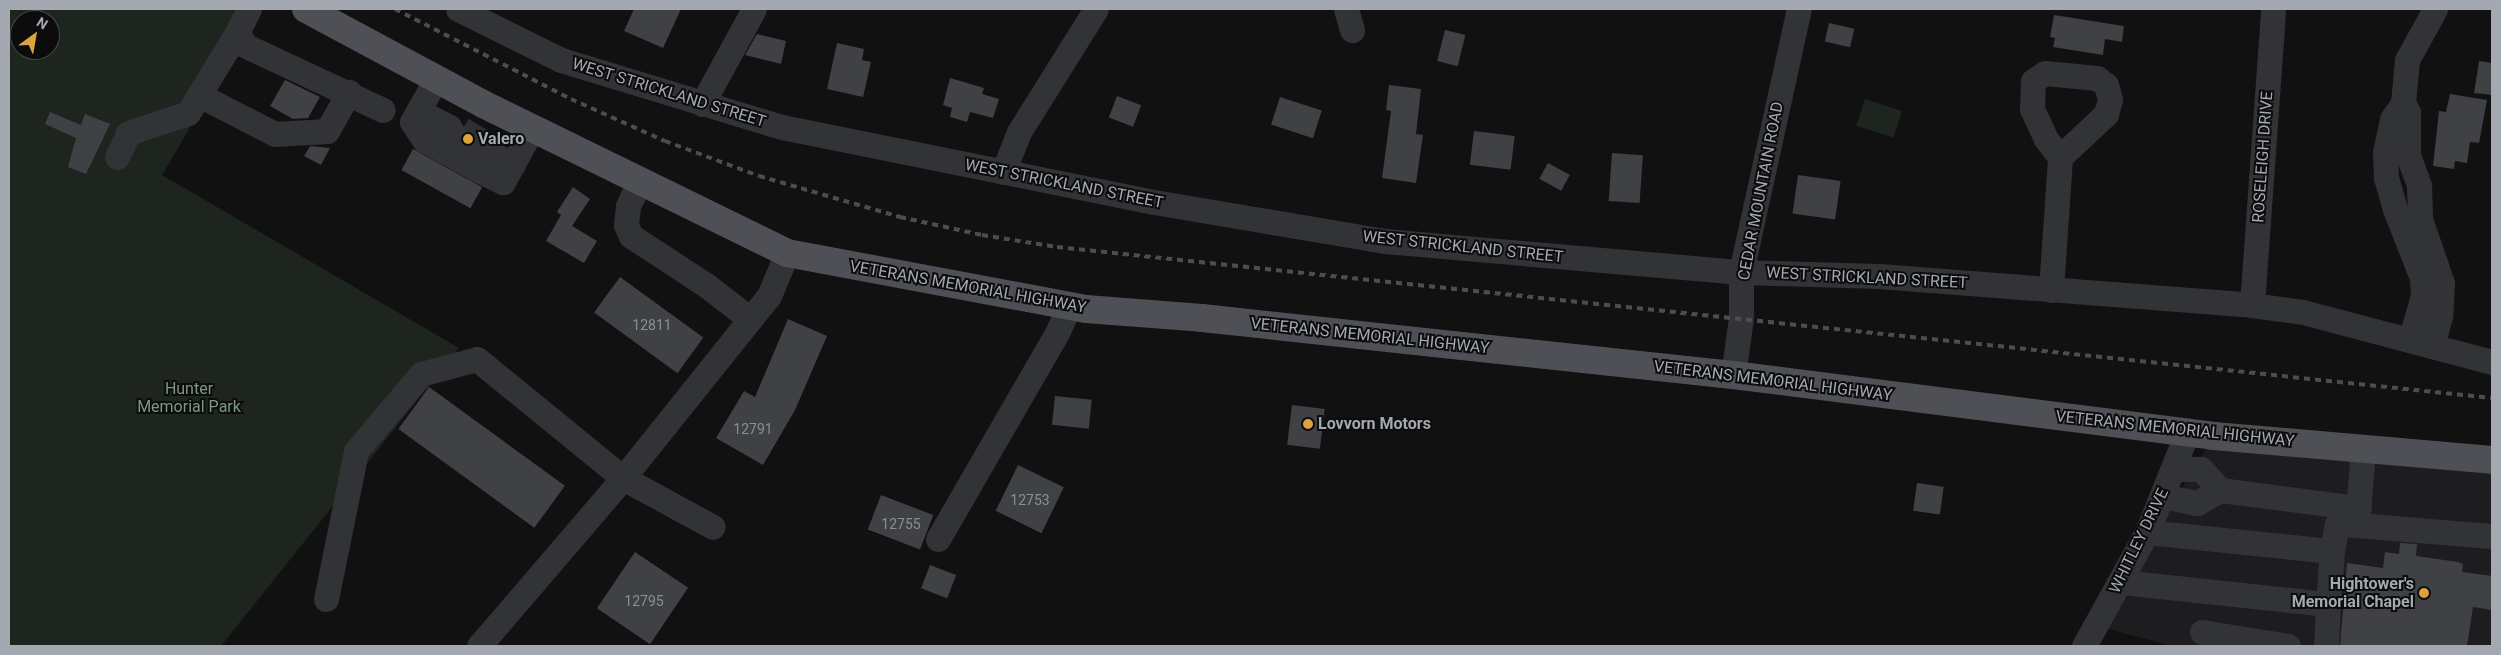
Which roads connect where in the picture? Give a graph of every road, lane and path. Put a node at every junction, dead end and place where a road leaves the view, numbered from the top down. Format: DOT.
graph roads {
  1 [pos="249,9"];
  2 [pos="306,9"];
  3 [pos="458,9"];
  4 [pos="754,9"];
  5 [pos="1096,9"];
  6 [pos="1799,9"];
  7 [pos="2273,9"];
  8 [pos="2436,9"];
  9 [pos="238,31"];
  10 [pos="436,79"];
  11 [pos="349,92"];
  12 [pos="199,95"];
  13 [pos="702,104"];
  14 [pos="382,110"];
  15 [pos="418,111"];
  16 [pos="532,129"];
  17 [pos="117,157"];
  18 [pos="2060,157"];
  19 [pos="513,165"];
  20 [pos="1003,172"];
  21 [pos="639,183"];
  22 [pos="787,253"];
  23 [pos="1741,272"];
  24 [pos="2051,290"];
  25 [pos="2252,305"];
  26 [pos="1069,306"];
  27 [pos="750,319"];
  28 [pos="2421,343"];
  29 [pos="2492,362"];
  30 [pos="1733,375"];
  31 [pos="2187,433"];
  32 [pos="2362,449"];
  33 [pos="2492,460"];
  34 [pos="2173,469"];
  35 [pos="622,478"];
  36 [pos="2220,490"];
  37 [pos="2163,496"];
  38 [pos="2358,516"];
  39 [pos="713,527"];
  40 [pos="2147,532"];
  41 [pos="2492,536"];
  42 [pos="938,539"];
  43 [pos="2332,552"];
  44 [pos="2120,582"];
  45 [pos="326,599"];
  46 [pos="2328,604"];
  47 [pos="2202,632"];
  48 [pos="479,646"];
  49 [pos="2084,646"];
  50 [pos="2288,646"];
  51 [pos="2326,646"];
  1 -- 9 [label="street"];
  2 -- 10 [label="main road, VETERANS MEMORIAL HIGHWAY"];
  3 -- 13 [label="street, WEST STRICKLAND STREET"];
  4 -- 13 [label="street"];
  5 -- 20 [label="street"];
  6 -- 23 [label="street, CEDAR MOUNTAIN ROAD"];
  7 -- 25 [label="street, ROSELEIGH DRIVE"];
  8 -- 28 [label="street"];
  9 -- 11 [label="street"];
  9 -- 12 [label="street"];
  10 -- 15 [label="street"];
  10 -- 16 [label="main road, VETERANS MEMORIAL HIGHWAY"];
  11 -- 12 [label="street"];
  11 -- 14 [label="street"];
  12 -- 17 [label="street"];
  13 -- 20 [label="street, WEST STRICKLAND STREET"];
  15 -- 19 [label="street"];
  15 -- 19 [label="street"];
  16 -- 19 [label="street"];
  16 -- 21 [label="main road, VETERANS MEMORIAL HIGHWAY"];
  18 -- 24 [label="street"];
  20 -- 23 [label="street, WEST STRICKLAND STREET"];
  21 -- 22 [label="main road, VETERANS MEMORIAL HIGHWAY"];
  21 -- 27 [label="street"];
  22 -- 26 [label="main road, VETERANS MEMORIAL HIGHWAY"];
  22 -- 27 [label="street"];
  23 -- 24 [label="street, WEST STRICKLAND STREET"];
  23 -- 30 [label="street, CEDAR MOUNTAIN ROAD"];
  24 -- 25 [label="street, WEST STRICKLAND STREET"];
  25 -- 28 [label="street, WEST STRICKLAND STREET"];
  26 -- 30 [label="main road, VETERANS MEMORIAL HIGHWAY"];
  26 -- 42 [label="street"];
  27 -- 35 [label="street"];
  28 -- 29 [label="street, WEST STRICKLAND STREET"];
  30 -- 31 [label="main road, VETERANS MEMORIAL HIGHWAY"];
  31 -- 32 [label="main road, VETERANS MEMORIAL HIGHWAY"];
  31 -- 34 [label="street, WHITLEY DRIVE"];
  32 -- 33 [label="main road, VETERANS MEMORIAL HIGHWAY"];
  32 -- 38 [label="street"];
  34 -- 36 [label="street"];
  34 -- 37 [label="street, WHITLEY DRIVE"];
  35 -- 39 [label="street"];
  35 -- 45 [label="street"];
  35 -- 48 [label="street"];
  36 -- 37 [label="street"];
  36 -- 38 [label="street"];
  37 -- 40 [label="street, WHITLEY DRIVE"];
  38 -- 41 [label="street"];
  38 -- 43 [label="street"];
  40 -- 43 [label="street"];
  40 -- 44 [label="street, WHITLEY DRIVE"];
  43 -- 46 [label="street"];
  44 -- 46 [label="street"];
  44 -- 49 [label="street, WHITLEY DRIVE"];
  46 -- 51 [label="street"];
  47 -- 50 [label="street"];
}
